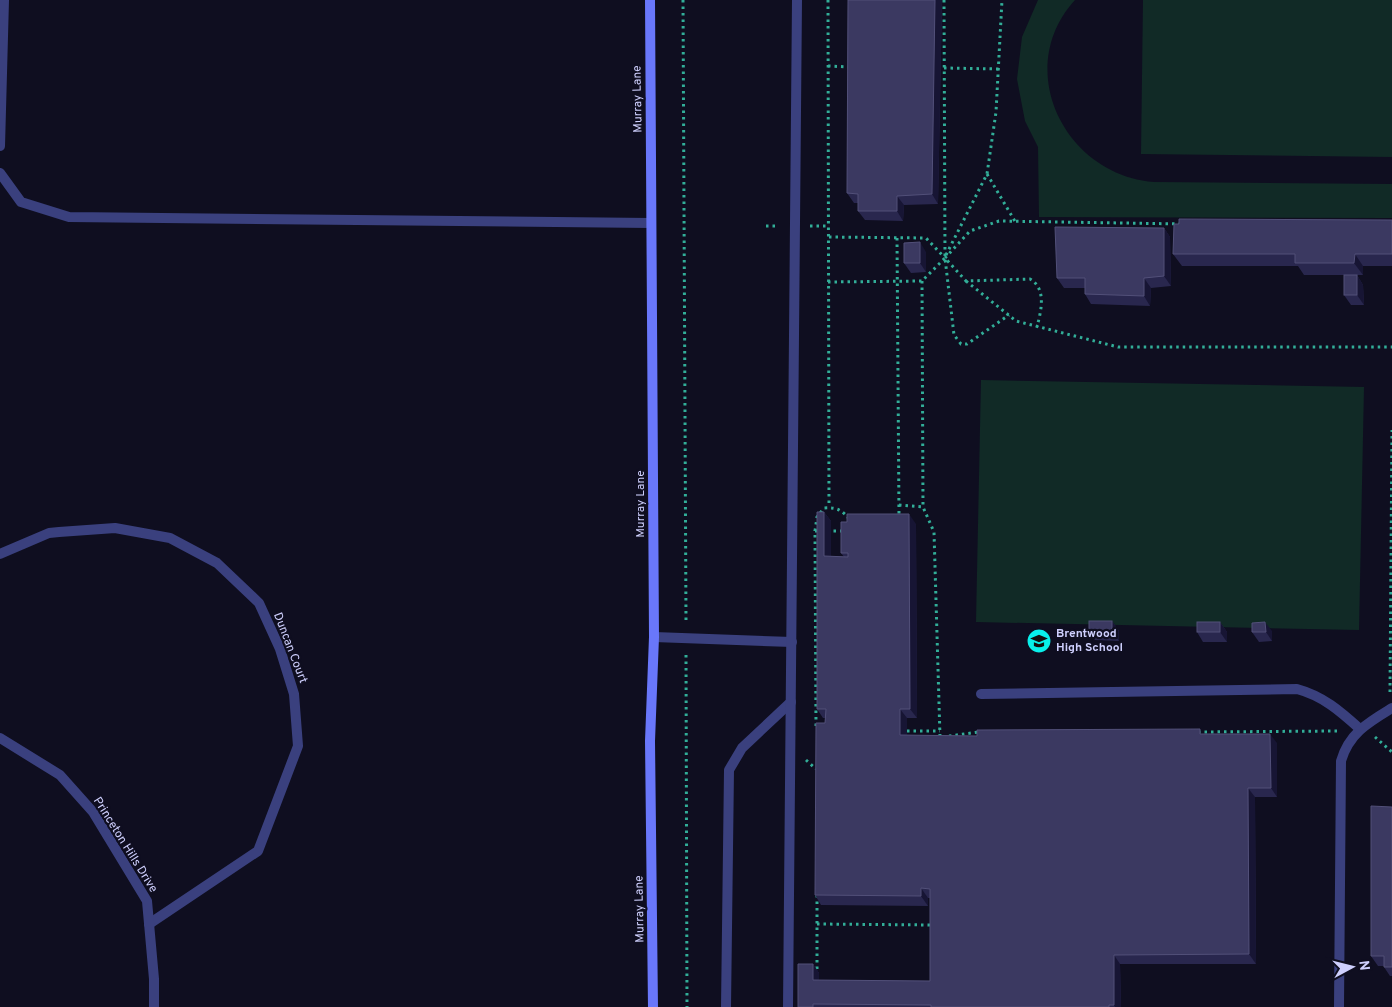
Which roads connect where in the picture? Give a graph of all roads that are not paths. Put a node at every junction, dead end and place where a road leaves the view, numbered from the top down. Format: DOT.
graph roads {
  1 [pos="4,0"];
  2 [pos="650,0"];
  3 [pos="797,0"];
  4 [pos="0,146"];
  5 [pos="0,173"];
  6 [pos="651,223"];
  7 [pos="0,554"];
  8 [pos="654,637"];
  9 [pos="792,642"];
  10 [pos="981,694"];
  11 [pos="791,702"];
  12 [pos="1392,708"];
  13 [pos="1360,729"];
  14 [pos="0,738"];
  15 [pos="149,924"];
  16 [pos="154,1007"];
  17 [pos="653,1007"];
  18 [pos="726,1007"];
  19 [pos="788,1007"];
  20 [pos="1339,1007"];
  1 -- 4 [label="street"];
  2 -- 6 [label="main road, Murray Lane"];
  3 -- 9 [label="street"];
  5 -- 6 [label="street"];
  6 -- 8 [label="main road, Murray Lane"];
  7 -- 15 [label="street, Duncan Court"];
  8 -- 9 [label="street"];
  8 -- 17 [label="main road, Murray Lane"];
  9 -- 11 [label="street"];
  10 -- 13 [label="street"];
  11 -- 18 [label="street"];
  11 -- 19 [label="street"];
  12 -- 13 [label="street"];
  13 -- 20 [label="street"];
  14 -- 15 [label="street, Princeton Hills Drive"];
  15 -- 16 [label="street, Princeton Hills Drive"];
}
